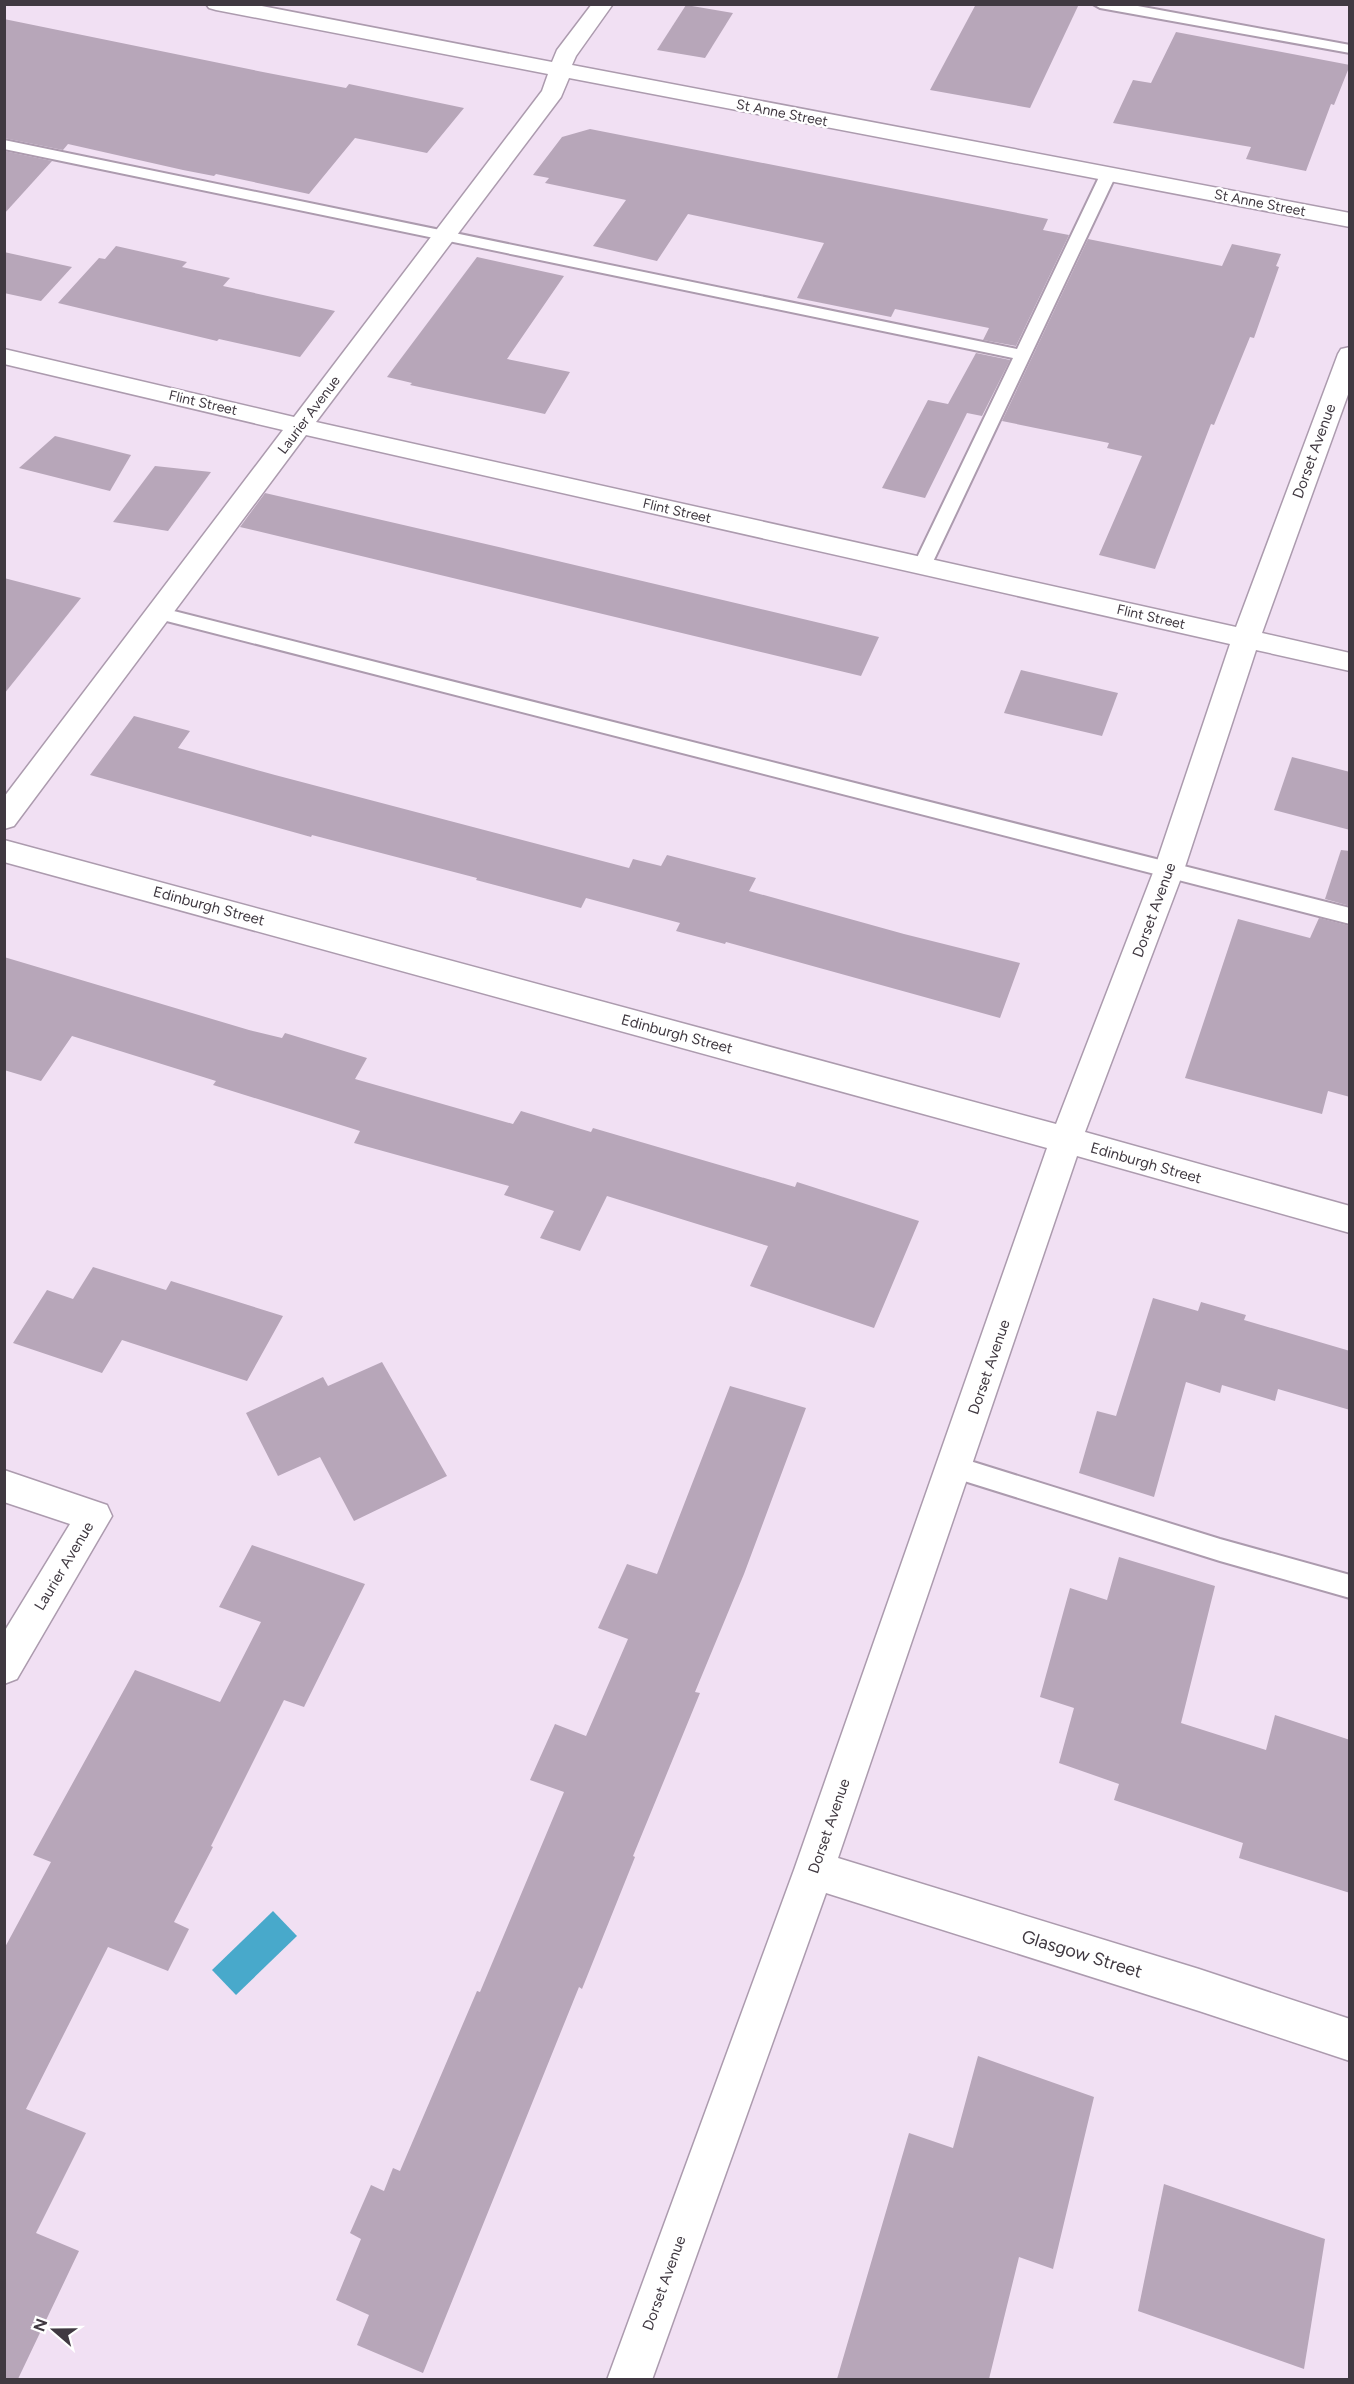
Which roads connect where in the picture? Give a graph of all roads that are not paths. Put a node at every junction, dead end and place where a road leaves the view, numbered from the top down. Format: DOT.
graph roads {
  1 [pos="216,4"];
  2 [pos="603,4"];
  3 [pos="1100,4"];
  4 [pos="1350,49"];
  5 [pos="559,71"];
  6 [pos="4,144"];
  7 [pos="1108,175"];
  8 [pos="1350,220"];
  9 [pos="444,235"];
  10 [pos="1350,354"];
  11 [pos="1022,355"];
  12 [pos="4,356"];
  13 [pos="300,426"];
  14 [pos="922,566"];
  15 [pos="158,612"];
  16 [pos="1246,638"];
  17 [pos="1350,662"];
  18 [pos="4,819"];
  19 [pos="4,851"];
  20 [pos="1169,870"];
  21 [pos="1350,916"];
  22 [pos="1066,1140"];
  23 [pos="1350,1220"];
  24 [pos="954,1467"];
  25 [pos="4,1486"];
  26 [pos="1350,1587"];
  27 [pos="4,1667"];
  28 [pos="814,1870"];
  29 [pos="1350,2040"];
  30 [pos="628,2379"];
  1 -- 5 [label="street, St Anne Street"];
  2 -- 5 [label="street, Laurier Avenue"];
  3 -- 4 [label="lane"];
  5 -- 7 [label="street, St Anne Street"];
  5 -- 9 [label="street, Laurier Avenue"];
  6 -- 9 [label="lane"];
  7 -- 8 [label="street, St Anne Street"];
  7 -- 11 [label="lane"];
  9 -- 11 [label="lane"];
  9 -- 13 [label="street, Laurier Avenue"];
  10 -- 16 [label="street, Dorset Avenue"];
  11 -- 14 [label="lane"];
  12 -- 13 [label="street, Flint Street"];
  13 -- 14 [label="street, Flint Street"];
  13 -- 15 [label="street, Laurier Avenue"];
  14 -- 16 [label="street, Flint Street"];
  15 -- 18 [label="street, Laurier Avenue"];
  15 -- 20 [label="lane"];
  16 -- 17 [label="street, Flint Street"];
  16 -- 20 [label="street, Dorset Avenue"];
  19 -- 22 [label="street, Edinburgh Street"];
  20 -- 21 [label="lane"];
  20 -- 22 [label="street, Dorset Avenue"];
  22 -- 23 [label="street, Edinburgh Street"];
  22 -- 24 [label="street, Dorset Avenue"];
  24 -- 26 [label="lane"];
  24 -- 28 [label="street, Dorset Avenue"];
  25 -- 27 [label="street, Laurier Avenue"];
  28 -- 29 [label="street, Glasgow Street"];
  28 -- 30 [label="street, Dorset Avenue"];
}
